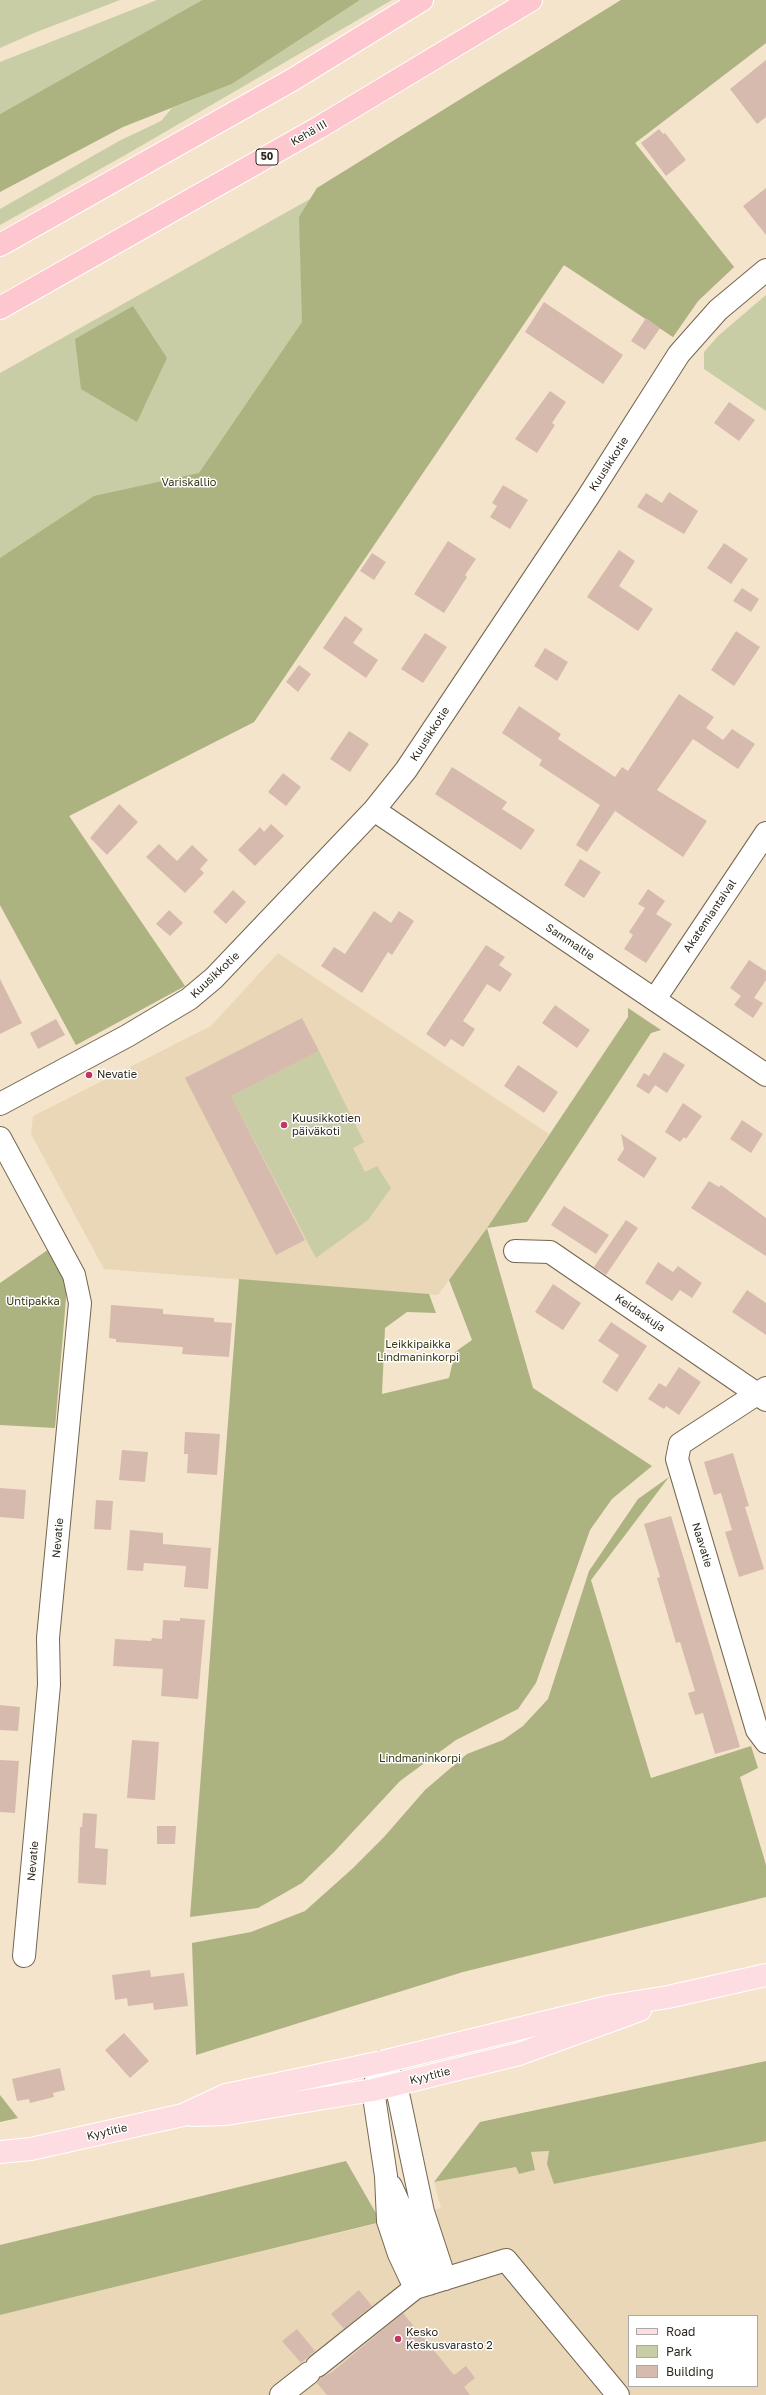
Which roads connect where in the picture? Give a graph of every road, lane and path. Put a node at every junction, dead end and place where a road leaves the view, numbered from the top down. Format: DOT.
graph roads {
  1 [pos="422,0"];
  2 [pos="531,0"];
  3 [pos="0,245"];
  4 [pos="766,270"];
  5 [pos="0,308"];
  6 [pos="374,810"];
  7 [pos="766,833"];
  8 [pos="655,999"];
  9 [pos="766,1075"];
  10 [pos="0,1104"];
  11 [pos="0,1138"];
  12 [pos="515,1251"];
  13 [pos="764,1394"];
  14 [pos="766,1742"];
  15 [pos="24,1956"];
  16 [pos="766,1975"];
  17 [pos="668,1997"];
  18 [pos="382,2062"];
  19 [pos="396,2084"];
  20 [pos="373,2090"];
  21 [pos="183,2115"];
  22 [pos="31,2149"];
  23 [pos="0,2152"];
  24 [pos="0,2164"];
  25 [pos="430,2283"];
  26 [pos="280,2395"];
  27 [pos="618,2395"];
  1 -- 3 [label="highway"];
  2 -- 5 [label="highway, Kehä III / 50"];
  4 -- 6 [label="street, Kuusikkotie"];
  6 -- 8 [label="street, Sammaltie"];
  6 -- 10 [label="street, Kuusikkotie"];
  7 -- 8 [label="street, Akatemiantaival"];
  8 -- 9 [label="street, Sammaltie"];
  11 -- 15 [label="street, Nevatie"];
  12 -- 13 [label="street, Keidaskuja"];
  13 -- 14 [label="street, Naavatie"];
  16 -- 17 [label="main road, Kyytitie"];
  17 -- 18 [label="main road, Kyytitie"];
  17 -- 19 [label="main road, Kyytitie"];
  18 -- 19 [label="street"];
  18 -- 20 [label="street"];
  18 -- 21 [label="main road, Kyytitie"];
  19 -- 20 [label="main road, Kyytitie"];
  19 -- 25 [label="street"];
  20 -- 21 [label="main road, Kyytitie"];
  20 -- 25 [label="street"];
  21 -- 22 [label="main road, Kyytitie"];
  22 -- 23 [label="main road, Kyytitie"];
  22 -- 24 [label="main road, Kyytitie"];
  25 -- 26 [label="street"];
  25 -- 27 [label="street"];
}
